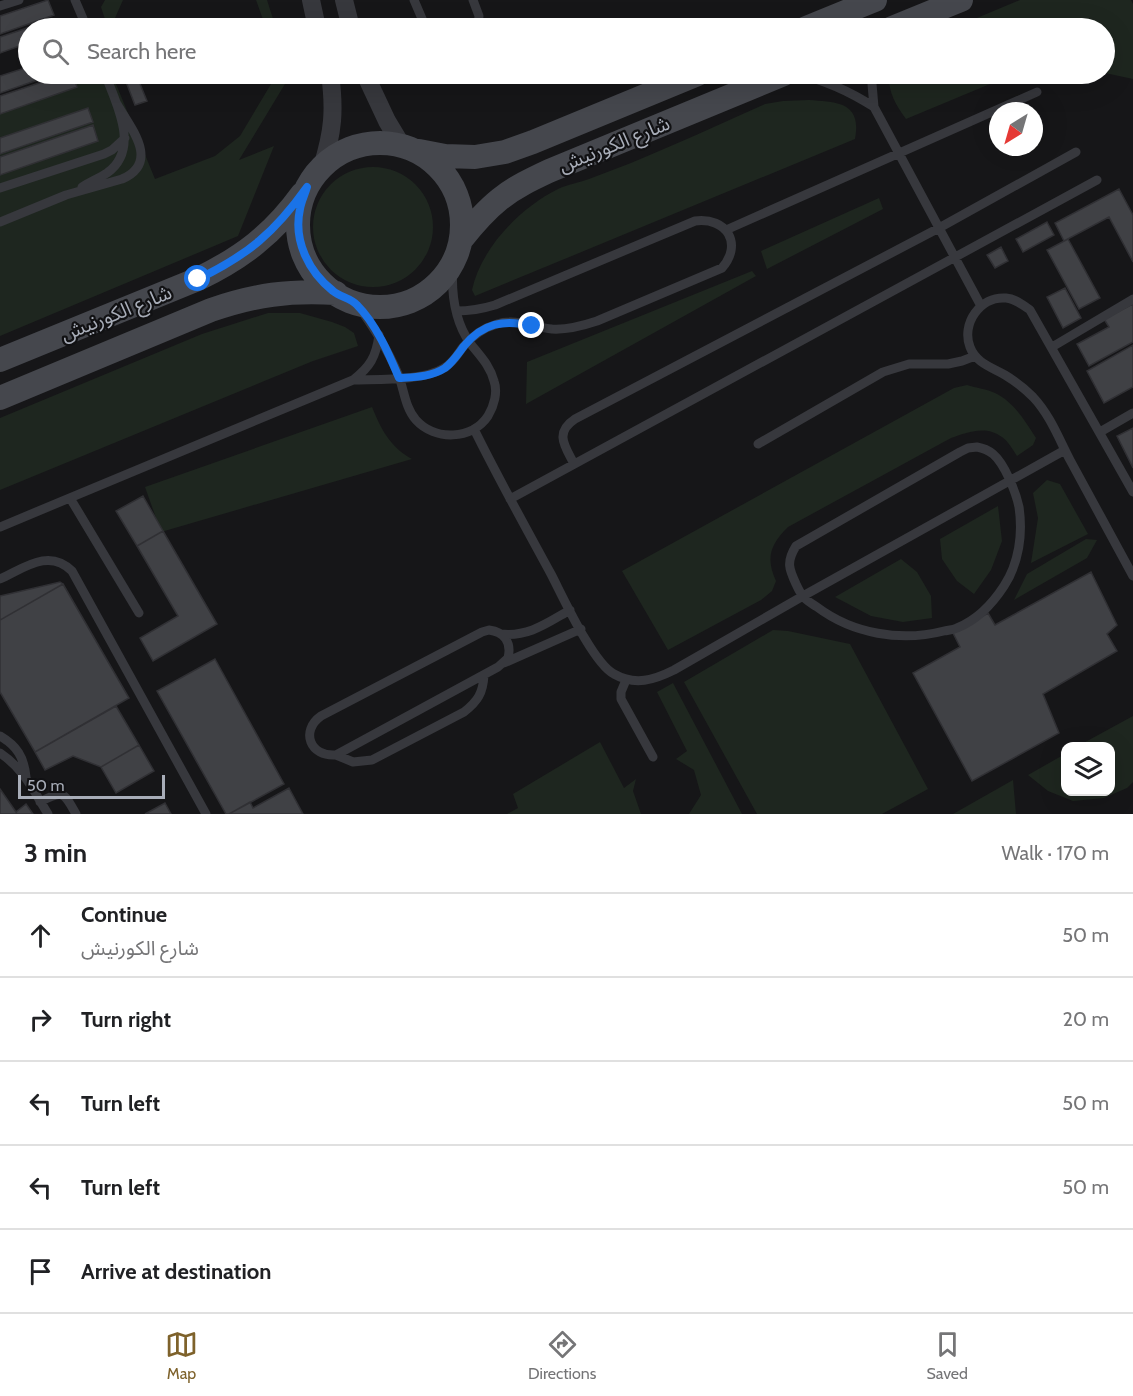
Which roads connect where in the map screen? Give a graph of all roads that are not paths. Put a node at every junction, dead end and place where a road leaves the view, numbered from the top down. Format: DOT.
graph roads {
  1 [pos="19,0"];
  2 [pos="75,0"];
  3 [pos="311,0"];
  4 [pos="344,0"];
  5 [pos="414,0"];
  6 [pos="472,0"];
  7 [pos="875,0"];
  8 [pos="891,0"];
  9 [pos="961,0"];
  10 [pos="0,6"];
  11 [pos="83,18"];
  12 [pos="315,18"];
  13 [pos="348,18"];
  14 [pos="422,18"];
  15 [pos="479,18"];
  16 [pos="831,18"];
  17 [pos="859,18"];
  18 [pos="919,18"];
  19 [pos="109,84"];
  20 [pos="331,84"];
  21 [pos="370,84"];
  22 [pos="674,84"];
  23 [pos="760,84"];
  24 [pos="833,84"];
  25 [pos="872,84"];
  26 [pos="1037,92"];
  27 [pos="117,104"];
  28 [pos="874,106"];
  29 [pos="125,138"];
  30 [pos="409,148"];
  31 [pos="1076,152"];
  32 [pos="899,153"];
  33 [pos="322,167"];
  34 [pos="1097,180"];
  35 [pos="307,187"];
  36 [pos="0,188"];
  37 [pos="66,195"];
  38 [pos="0,222"];
  39 [pos="939,228"];
  40 [pos="726,230"];
  41 [pos="461,240"];
  42 [pos="955,257"];
  43 [pos="453,264"];
  44 [pos="346,298"];
  45 [pos="1133,299"];
  46 [pos="981,306"];
  47 [pos="456,311"];
  48 [pos="379,335"];
  49 [pos="469,341"];
  50 [pos="1052,347"];
  51 [pos="975,356"];
  52 [pos="0,360"];
  53 [pos="399,378"];
  54 [pos="353,380"];
  55 [pos="0,398"];
  56 [pos="1133,413"];
  57 [pos="474,429"];
  58 [pos="1100,432"];
  59 [pos="758,444"];
  60 [pos="1065,450"];
  61 [pos="574,464"];
  62 [pos="1010,481"];
  63 [pos="1133,492"];
  64 [pos="70,498"];
  65 [pos="510,499"];
  66 [pos="0,527"];
  67 [pos="1133,576"];
  68 [pos="0,579"];
  69 [pos="803,596"];
  70 [pos="570,610"];
  71 [pos="139,613"];
  72 [pos="580,629"];
  73 [pos="501,634"];
  74 [pos="504,663"];
  75 [pos="484,675"];
  76 [pos="626,680"];
  77 [pos="0,736"];
  78 [pos="0,753"];
  79 [pos="336,755"];
  80 [pos="653,757"];
  81 [pos="26,777"];
  82 [pos="40,802"];
  83 [pos="48,814"];
  84 [pos="76,814"];
  85 [pos="206,814"];
  1 -- 10 [label="lane"];
  2 -- 11 [label="lane"];
  3 -- 12 [label="street"];
  4 -- 13 [label="street"];
  5 -- 14 [label="lane"];
  6 -- 15 [label="lane"];
  7 -- 16 [label="main road"];
  8 -- 17 [label="main road"];
  9 -- 18 [label="main road"];
  19 -- 27 [label="lane"];
  20 -- 33 [label="street"];
  21 -- 30 [label="street"];
  22 -- 30 [label="main road, شارع الكورنيش"];
  23 -- 41 [label="main road, شارع الكورنيش"];
  24 -- 28 [label="lane"];
  25 -- 28 [label="lane"];
  26 -- 32 [label="lane"];
  27 -- 29 [label="lane"];
  27 -- 37 [label="lane"];
  28 -- 32 [label="lane"];
  29 -- 36 [label="lane"];
  29 -- 37 [label="lane"];
  30 -- 33 [label="main road"];
  30 -- 41 [label="main road"];
  31 -- 39 [label="lane"];
  32 -- 39 [label="lane"];
  32 -- 40 [label="lane"];
  33 -- 35 [label="main road"];
  34 -- 42 [label="lane"];
  35 -- 44 [label="main road"];
  35 -- 52 [label="main road, شارع الكورنيش"];
  37 -- 38 [label="lane"];
  39 -- 42 [label="lane"];
  39 -- 61 [label="lane"];
  40 -- 47 [label="lane"];
  40 -- 49 [label="lane"];
  41 -- 43 [label="main road"];
  42 -- 46 [label="lane"];
  42 -- 61 [label="lane"];
  43 -- 44 [label="main road"];
  43 -- 47 [label="lane"];
  44 -- 48 [label="lane"];
  44 -- 55 [label="main road, شارع الكورنيش"];
  45 -- 50 [label="lane"];
  46 -- 50 [label="lane"];
  46 -- 51 [label="lane"];
  47 -- 49 [label="lane"];
  48 -- 53 [label="lane"];
  48 -- 54 [label="lane"];
  49 -- 53 [label="lane"];
  49 -- 57 [label="lane"];
  50 -- 58 [label="lane"];
  51 -- 59 [label="lane"];
  51 -- 60 [label="lane"];
  53 -- 54 [label="lane"];
  53 -- 57 [label="lane"];
  54 -- 64 [label="lane"];
  56 -- 58 [label="lane"];
  57 -- 65 [label="lane"];
  58 -- 63 [label="lane"];
  60 -- 62 [label="lane"];
  60 -- 67 [label="lane"];
  61 -- 65 [label="lane"];
  62 -- 69 [label="lane"];
  62 -- 69 [label="lane"];
  62 -- 69 [label="lane"];
  64 -- 66 [label="lane"];
  64 -- 71 [label="lane"];
  65 -- 70 [label="lane"];
  68 -- 85 [label="lane"];
  69 -- 76 [label="lane"];
  70 -- 72 [label="lane"];
  70 -- 73 [label="lane"];
  72 -- 74 [label="lane"];
  72 -- 76 [label="lane"];
  73 -- 74 [label="lane"];
  73 -- 79 [label="lane"];
  74 -- 75 [label="lane"];
  75 -- 79 [label="lane"];
  75 -- 79 [label="lane"];
  76 -- 80 [label="lane"];
  77 -- 81 [label="lane"];
  78 -- 81 [label="lane"];
  81 -- 82 [label="lane"];
  82 -- 83 [label="lane"];
  82 -- 84 [label="lane"];
}
